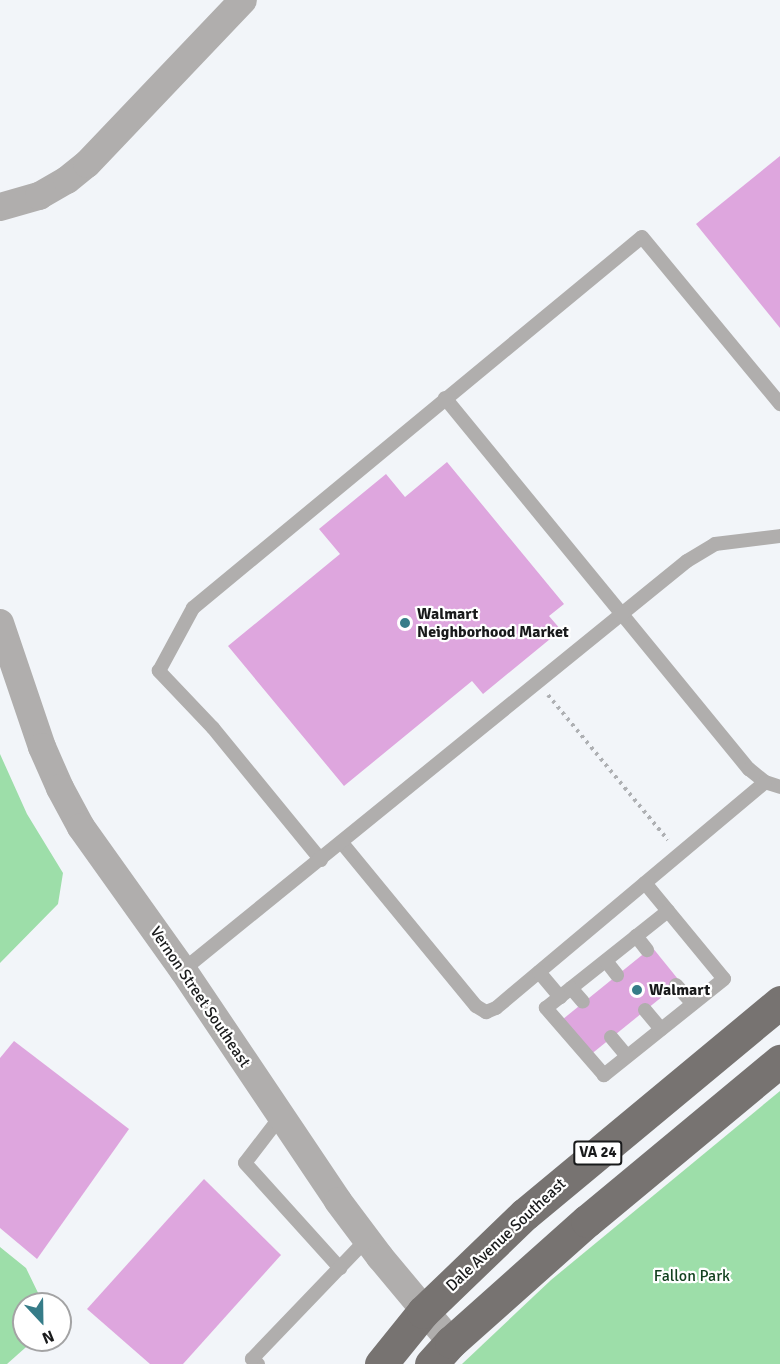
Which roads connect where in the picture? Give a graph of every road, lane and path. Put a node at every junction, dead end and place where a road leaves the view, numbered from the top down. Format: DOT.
graph roads {
  1 [pos="243,0"];
  2 [pos="0,207"];
  3 [pos="445,398"];
  4 [pos="780,404"];
  5 [pos="780,536"];
  6 [pos="622,616"];
  7 [pos="0,623"];
  8 [pos="538,683"];
  9 [pos="765,782"];
  10 [pos="780,787"];
  11 [pos="342,843"];
  12 [pos="682,852"];
  13 [pos="321,860"];
  14 [pos="645,883"];
  15 [pos="668,911"];
  16 [pos="636,936"];
  17 [pos="647,950"];
  18 [pos="606,961"];
  19 [pos="183,970"];
  20 [pos="539,972"];
  21 [pos="617,975"];
  22 [pos="676,985"];
  23 [pos="571,988"];
  24 [pos="560,997"];
  25 [pos="583,1002"];
  26 [pos="780,1002"];
  27 [pos="693,1004"];
  28 [pos="645,1010"];
  29 [pos="661,1029"];
  30 [pos="611,1037"];
  31 [pos="780,1049"];
  32 [pos="627,1056"];
  33 [pos="780,1061"];
  34 [pos="752,1084"];
  35 [pos="281,1116"];
  36 [pos="366,1240"];
  37 [pos="340,1269"];
  38 [pos="423,1312"];
  39 [pos="441,1353"];
  40 [pos="258,1364"];
  41 [pos="381,1364"];
  1 -- 2 [label="street"];
  3 -- 4 [label="lane"];
  3 -- 6 [label="lane"];
  3 -- 13 [label="lane"];
  5 -- 6 [label="lane"];
  6 -- 8 [label="lane"];
  6 -- 9 [label="lane"];
  7 -- 19 [label="street, Vernon Street Southeast"];
  8 -- 11 [label="lane"];
  8 -- 12 [label="path"];
  9 -- 10 [label="lane"];
  9 -- 12 [label="lane"];
  11 -- 13 [label="lane"];
  11 -- 20 [label="lane"];
  12 -- 14 [label="lane"];
  13 -- 19 [label="lane"];
  14 -- 15 [label="lane"];
  14 -- 20 [label="lane"];
  15 -- 16 [label="lane"];
  15 -- 27 [label="lane"];
  16 -- 17 [label="lane"];
  16 -- 18 [label="lane"];
  18 -- 21 [label="lane"];
  18 -- 23 [label="lane"];
  19 -- 35 [label="street, Vernon Street Southeast"];
  20 -- 24 [label="lane"];
  22 -- 27 [label="lane"];
  23 -- 24 [label="lane"];
  23 -- 25 [label="lane"];
  24 -- 32 [label="lane"];
  26 -- 38 [label="main road, Dale Avenue Southeast / VA 24"];
  27 -- 29 [label="lane"];
  28 -- 29 [label="lane"];
  29 -- 32 [label="lane"];
  30 -- 32 [label="lane"];
  31 -- 34 [label="lane"];
  33 -- 34 [label="main road, VA 24"];
  34 -- 39 [label="main road, VA 24"];
  35 -- 36 [label="street, Vernon Street Southeast"];
  35 -- 37 [label="lane"];
  36 -- 37 [label="lane"];
  36 -- 38 [label="street, Vernon Street Southeast"];
  37 -- 40 [label="lane"];
  38 -- 39 [label="street, Vernon Street Southeast"];
  38 -- 41 [label="main road, Dale Avenue Southeast / VA 24"];
}
